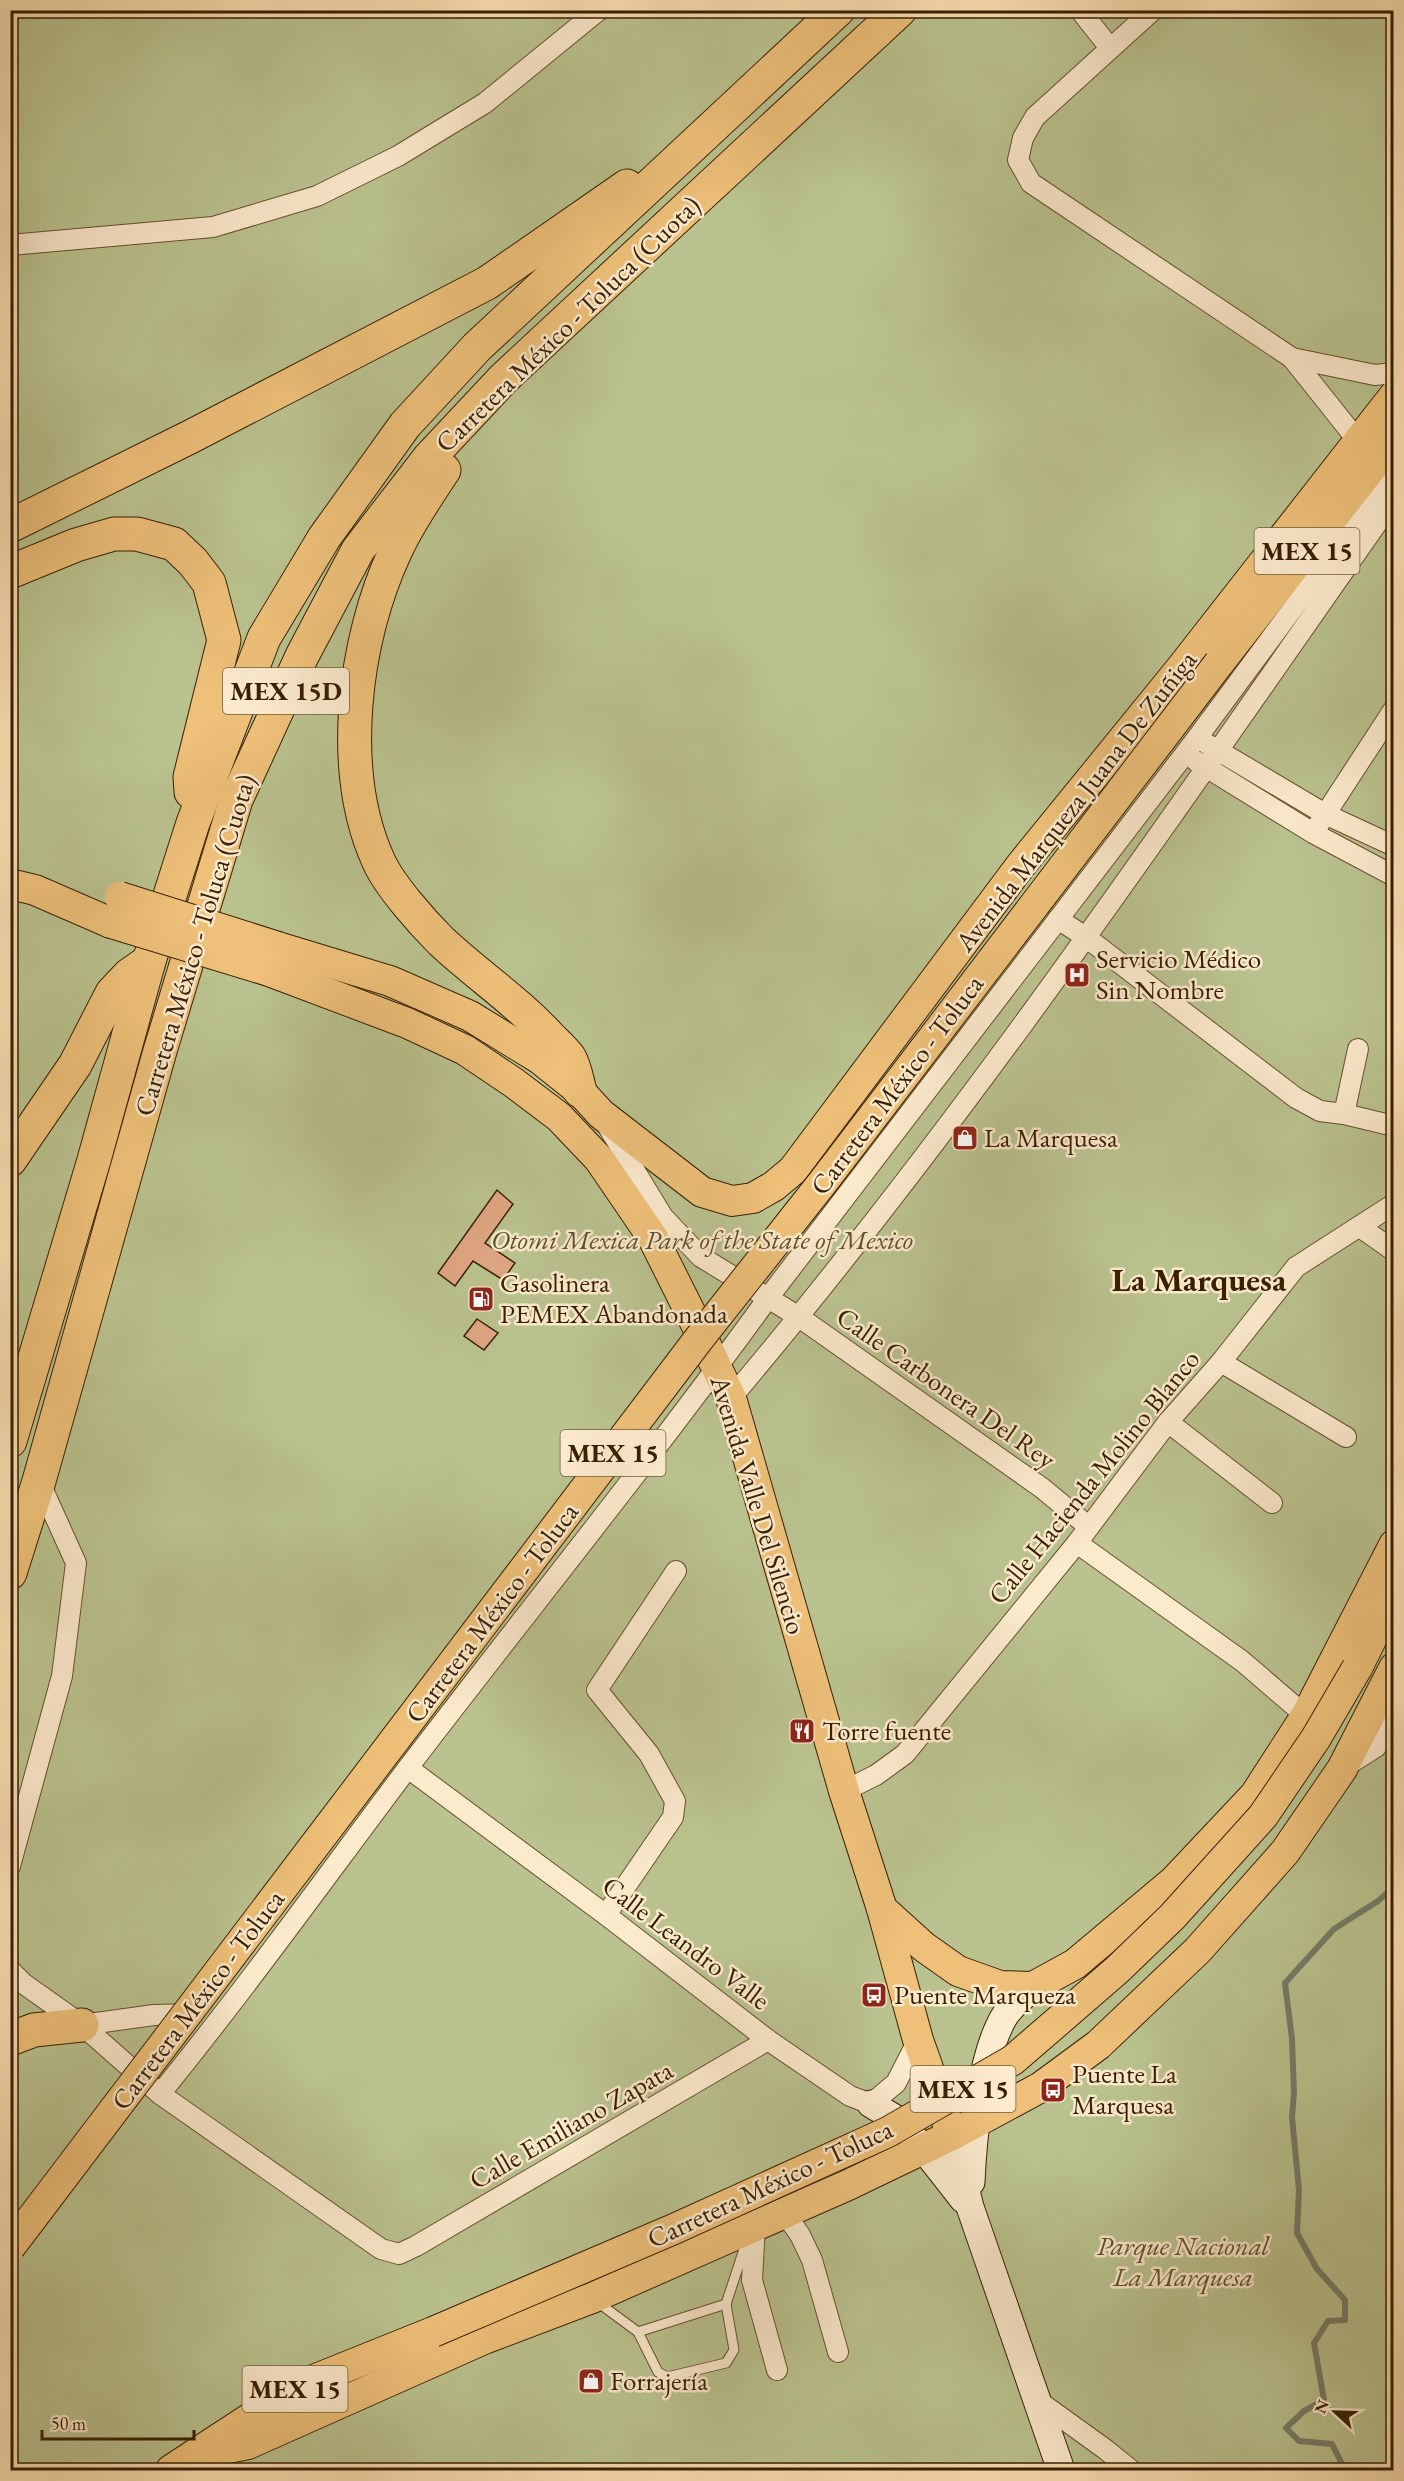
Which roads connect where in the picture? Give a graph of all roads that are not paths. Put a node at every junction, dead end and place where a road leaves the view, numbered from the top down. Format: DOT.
graph roads {
  1 [pos="599,10"];
  2 [pos="900,10"];
  3 [pos="1080,10"];
  4 [pos="1153,10"];
  5 [pos="823,16"];
  6 [pos="1110,48"];
  7 [pos="711,130"];
  8 [pos="10,244"];
  9 [pos="1292,358"];
  10 [pos="1394,374"];
  11 [pos="504,378"];
  12 [pos="1394,396"];
  13 [pos="1394,439"];
  14 [pos="1358,441"];
  15 [pos="1394,472"];
  16 [pos="1394,499"];
  17 [pos="10,526"];
  18 [pos="10,572"];
  19 [pos="1394,709"];
  20 [pos="1197,738"];
  21 [pos="1183,755"];
  22 [pos="1213,759"];
  23 [pos="1325,814"];
  24 [pos="193,824"];
  25 [pos="1313,834"];
  26 [pos="1394,846"];
  27 [pos="1394,876"];
  28 [pos="23,887"];
  29 [pos="1058,919"];
  30 [pos="1088,938"];
  31 [pos="274,959"];
  32 [pos="149,961"];
  33 [pos="1358,1048"];
  34 [pos="590,1103"];
  35 [pos="1344,1114"];
  36 [pos="559,1117"];
  37 [pos="1394,1126"];
  38 [pos="10,1160"];
  39 [pos="1394,1204"];
  40 [pos="1360,1227"];
  41 [pos="1394,1251"];
  42 [pos="768,1298"];
  43 [pos="799,1317"];
  44 [pos="1221,1362"];
  45 [pos="716,1370"];
  46 [pos="730,1398"];
  47 [pos="1168,1422"];
  48 [pos="1346,1437"];
  49 [pos="10,1441"];
  50 [pos="39,1481"];
  51 [pos="1272,1503"];
  52 [pos="1089,1527"];
  53 [pos="1077,1543"];
  54 [pos="1394,1545"];
  55 [pos="676,1571"];
  56 [pos="10,1573"];
  57 [pos="1394,1593"];
  58 [pos="1394,1668"];
  59 [pos="1394,1713"];
  60 [pos="1306,1716"];
  61 [pos="408,1768"];
  62 [pos="1342,1769"];
  63 [pos="844,1791"];
  64 [pos="10,1866"];
  65 [pos="882,1909"];
  66 [pos="606,1915"];
  67 [pos="10,1970"];
  68 [pos="1033,1987"];
  69 [pos="222,2018"];
  70 [pos="82,2025"];
  71 [pos="10,2039"];
  72 [pos="768,2040"];
  73 [pos="918,2040"];
  74 [pos="160,2094"];
  75 [pos="871,2104"];
  76 [pos="977,2121"];
  77 [pos="952,2135"];
  78 [pos="923,2148"];
  79 [pos="970,2207"];
  80 [pos="784,2212"];
  81 [pos="753,2226"];
  82 [pos="10,2247"];
  83 [pos="592,2298"];
  84 [pos="726,2304"];
  85 [pos="639,2332"];
  86 [pos="838,2352"];
  87 [pos="777,2370"];
  88 [pos="1037,2400"];
  89 [pos="198,2454"];
  90 [pos="171,2470"];
  91 [pos="1061,2470"];
  92 [pos="1131,2470"];
  1 -- 8 [label="street"];
  2 -- 11 [label="highway, Carretera México - Toluca (Cuota) / MEX 15D"];
  3 -- 6 [label="street"];
  4 -- 6 [label="street"];
  5 -- 7 [label="highway, Carretera México - Toluca (Cuota) / MEX 15D"];
  6 -- 9 [label="street"];
  7 -- 17 [label="highway"];
  7 -- 24 [label="highway, Carretera México - Toluca (Cuota) / MEX 15D"];
  9 -- 10 [label="street"];
  9 -- 14 [label="street"];
  11 -- 34 [label="highway"];
  11 -- 50 [label="highway, Carretera México - Toluca (Cuota) / MEX 15D"];
  12 -- 14 [label="main road, Avenida Marqueza Juana De Zuñiga"];
  13 -- 82 [label="main road, Carretera México - Toluca / MEX 15, bridge"];
  14 -- 34 [label="main road, Avenida Marqueza Juana De Zuñiga"];
  15 -- 20 [label="street"];
  16 -- 22 [label="street"];
  18 -- 24 [label="highway"];
  19 -- 23 [label="street"];
  20 -- 21 [label="street"];
  20 -- 22 [label="street"];
  21 -- 22 [label="street"];
  21 -- 29 [label="street"];
  22 -- 23 [label="street"];
  22 -- 25 [label="street"];
  22 -- 30 [label="street"];
  23 -- 25 [label="street"];
  23 -- 26 [label="street"];
  24 -- 32 [label="highway, Carretera México - Toluca (Cuota) / MEX 15D"];
  25 -- 27 [label="street"];
  28 -- 31 [label="main road, bridge"];
  29 -- 30 [label="street"];
  29 -- 42 [label="street"];
  30 -- 35 [label="street"];
  30 -- 43 [label="street"];
  31 -- 34 [label="main road, Avenida Marqueza Juana De Zuñiga"];
  31 -- 36 [label="main road, Avenida Valle Del Silencio"];
  32 -- 38 [label="highway"];
  32 -- 49 [label="highway, Carretera México - Toluca (Cuota) / MEX 15D"];
  33 -- 35 [label="street"];
  34 -- 36 [label="main road"];
  34 -- 42 [label="street, Calle Carbonera Del Rey"];
  35 -- 37 [label="street"];
  36 -- 45 [label="main road, Avenida Valle Del Silencio"];
  39 -- 40 [label="street, Calle Hacienda Molino Blanco"];
  40 -- 41 [label="street"];
  40 -- 44 [label="street, Calle Hacienda Molino Blanco"];
  42 -- 43 [label="street, Calle Carbonera Del Rey"];
  42 -- 45 [label="street"];
  43 -- 46 [label="street"];
  43 -- 52 [label="street, Calle Carbonera Del Rey"];
  44 -- 47 [label="street, Calle Hacienda Molino Blanco"];
  44 -- 48 [label="street"];
  45 -- 46 [label="main road, Avenida Valle Del Silencio"];
  45 -- 61 [label="street"];
  46 -- 63 [label="main road, Avenida Valle Del Silencio"];
  47 -- 51 [label="street"];
  47 -- 52 [label="street, Calle Hacienda Molino Blanco"];
  50 -- 56 [label="highway, Carretera México - Toluca (Cuota) / MEX 15D"];
  50 -- 64 [label="street"];
  52 -- 53 [label="street, Calle Hacienda Molino Blanco"];
  53 -- 60 [label="street"];
  53 -- 63 [label="street, Calle Hacienda Molino Blanco"];
  54 -- 60 [label="main road"];
  55 -- 66 [label="street"];
  57 -- 89 [label="main road, Carretera México - Toluca / MEX 15, bridge"];
  58 -- 62 [label="main road"];
  59 -- 62 [label="street"];
  60 -- 68 [label="main road"];
  61 -- 66 [label="street, Calle Leandro Valle"];
  61 -- 69 [label="street"];
  62 -- 76 [label="main road"];
  63 -- 65 [label="main road, Avenida Valle Del Silencio"];
  65 -- 68 [label="main road"];
  65 -- 73 [label="main road, Avenida Valle Del Silencio"];
  66 -- 72 [label="street, Calle Leandro Valle"];
  67 -- 70 [label="street"];
  68 -- 76 [label="main road"];
  69 -- 70 [label="street"];
  69 -- 74 [label="street"];
  70 -- 71 [label="highway"];
  70 -- 74 [label="street"];
  72 -- 74 [label="street, Calle Emiliano Zapata"];
  72 -- 75 [label="street, Calle Leandro Valle"];
  73 -- 75 [label="street"];
  73 -- 77 [label="main road, Avenida Valle Del Silencio"];
  75 -- 78 [label="main road"];
  76 -- 77 [label="main road"];
  76 -- 79 [label="main road"];
  77 -- 78 [label="main road"];
  77 -- 79 [label="main road"];
  78 -- 79 [label="main road"];
  78 -- 80 [label="main road"];
  79 -- 88 [label="main road"];
  80 -- 81 [label="main road"];
  80 -- 86 [label="street"];
  81 -- 83 [label="main road"];
  81 -- 84 [label="lane"];
  81 -- 87 [label="street"];
  83 -- 85 [label="lane"];
  83 -- 89 [label="main road"];
  84 -- 85 [label="lane"];
  84 -- 85 [label="lane"];
  88 -- 91 [label="main road"];
  88 -- 92 [label="street"];
  89 -- 90 [label="main road, Carretera México - Toluca / MEX 15"];
}
